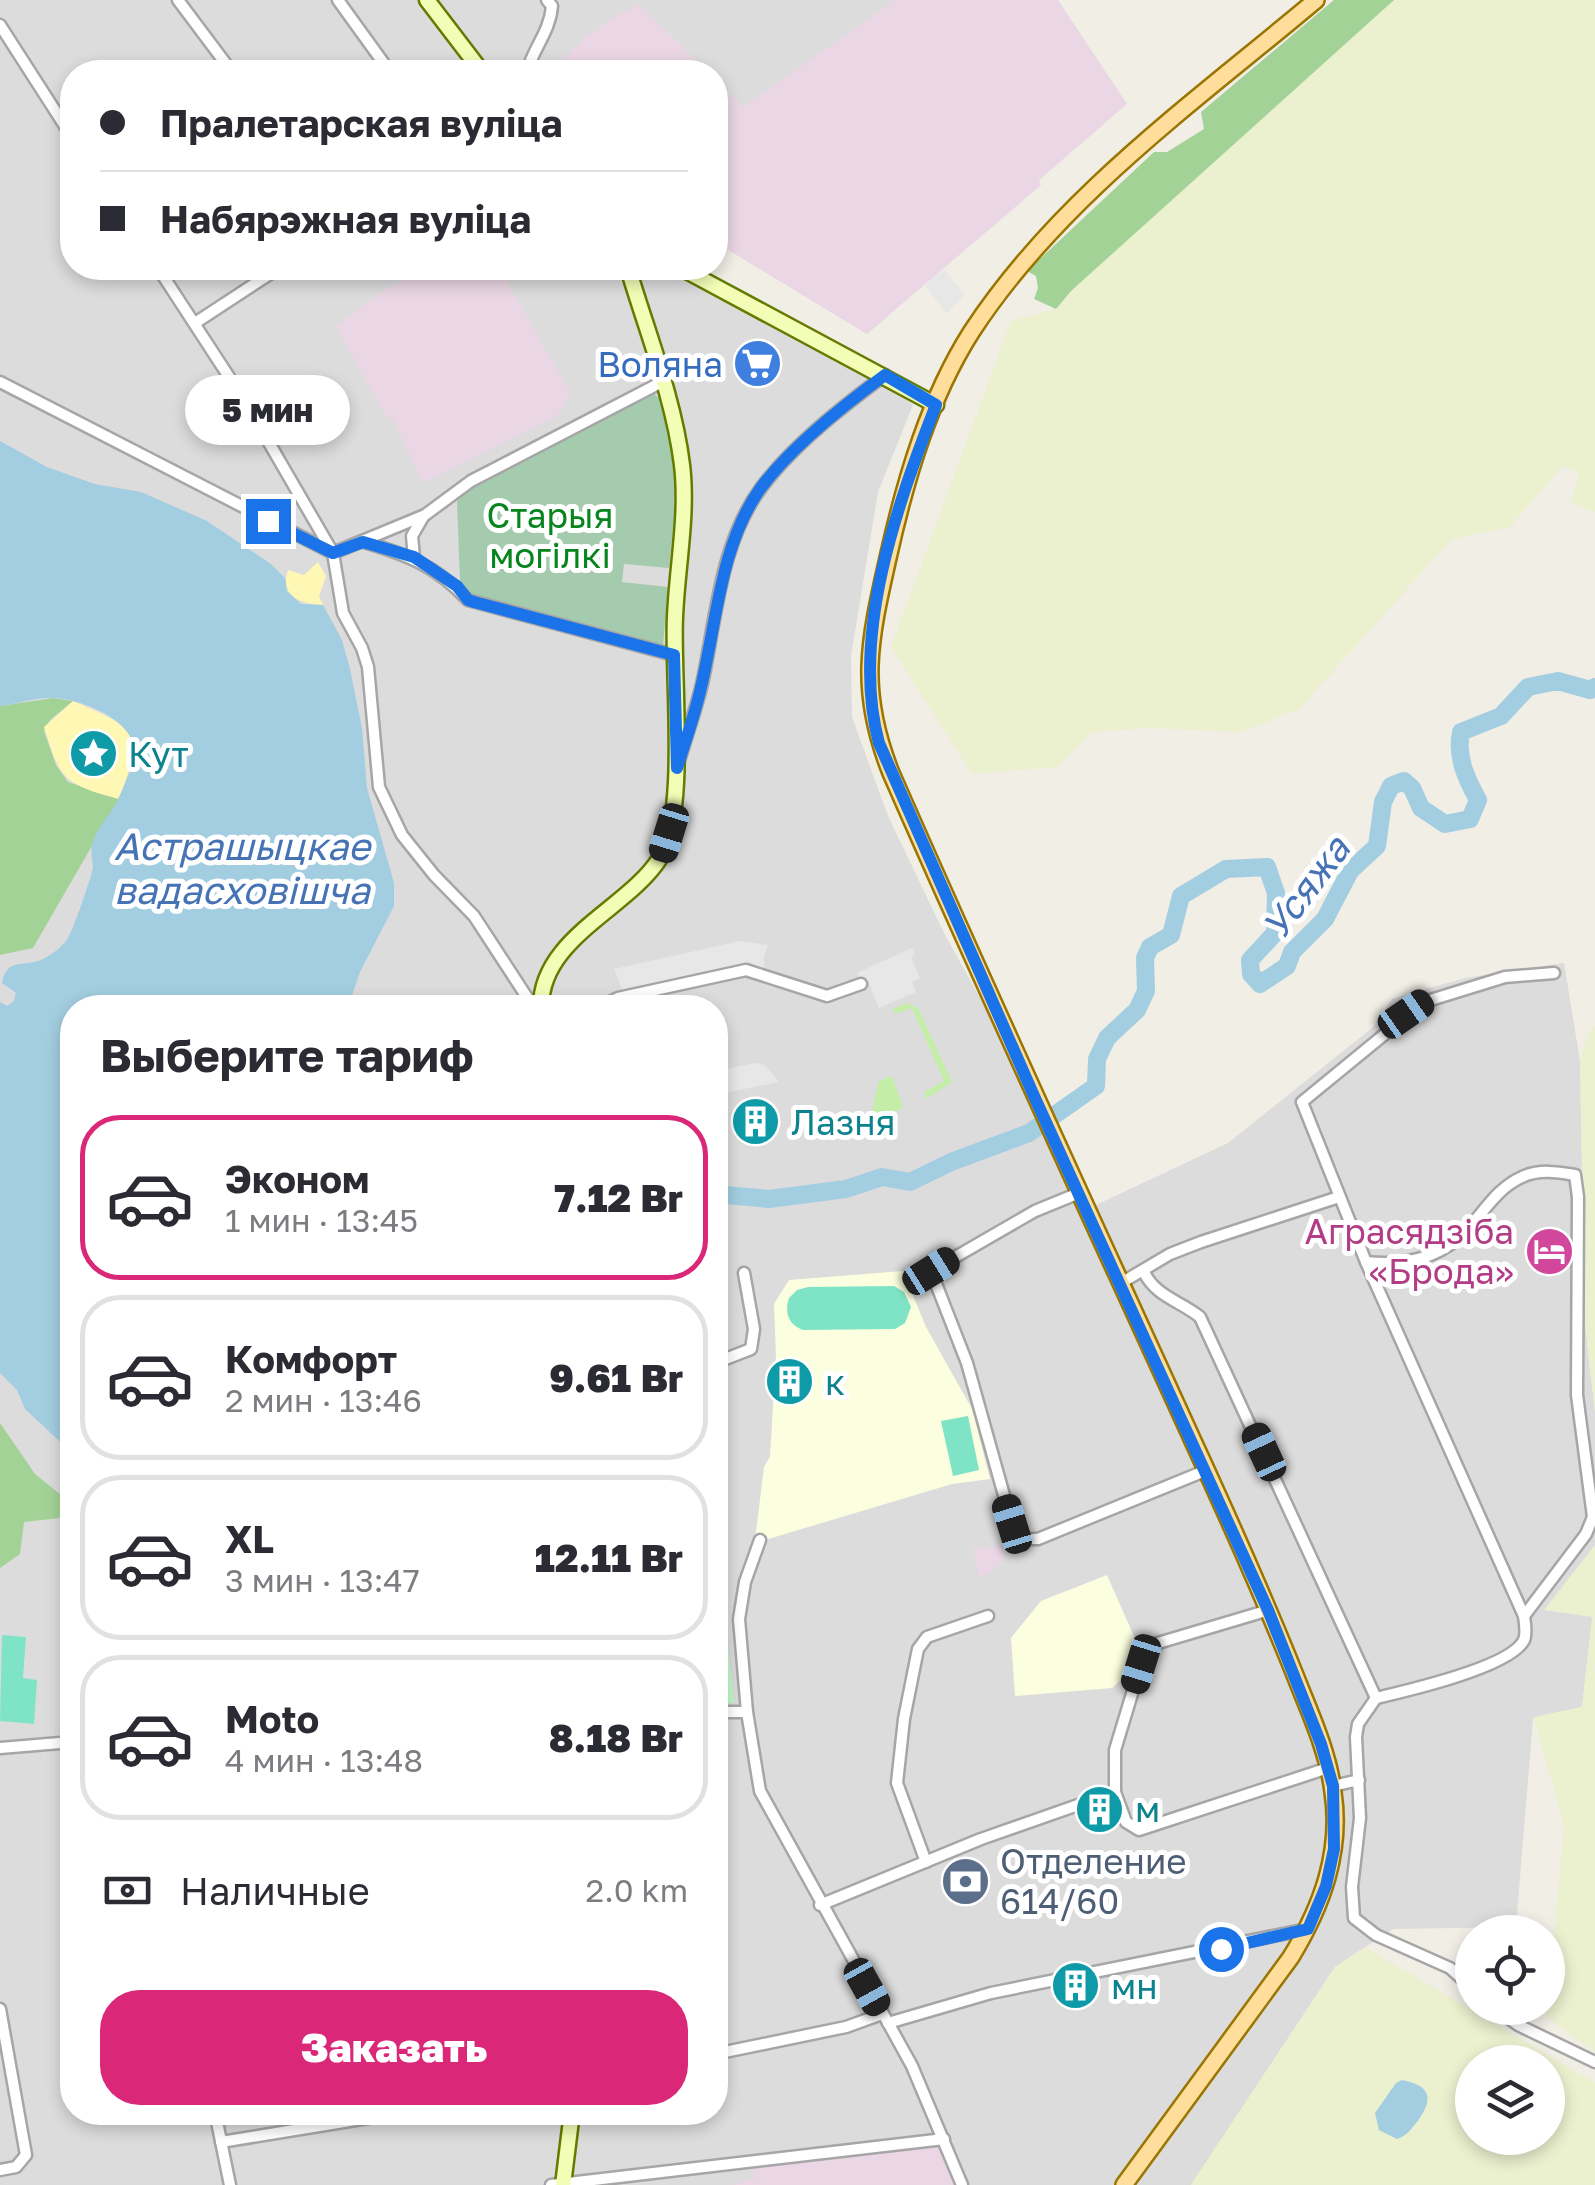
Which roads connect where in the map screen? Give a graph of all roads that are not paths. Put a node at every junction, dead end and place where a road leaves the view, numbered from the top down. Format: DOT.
graph roads {
  1 [pos="178,0"];
  2 [pos="338,0"];
  3 [pos="427,0"];
  4 [pos="547,0"];
  5 [pos="1316,0"];
  6 [pos="0,25"];
  7 [pos="223,60"];
  8 [pos="381,60"];
  9 [pos="473,60"];
  10 [pos="530,60"];
  11 [pos="60,118"];
  12 [pos="166,280"];
  13 [pos="261,280"];
  14 [pos="632,280"];
  15 [pos="704,280"];
  16 [pos="195,323"];
  17 [pos="885,375"];
  18 [pos="0,382"];
  19 [pos="662,382"];
  20 [pos="936,405"];
  21 [pos="425,515"];
  22 [pos="363,542"];
  23 [pos="333,553"];
  24 [pos="414,557"];
  25 [pos="674,655"];
  26 [pos="677,768"];
  27 [pos="1554,972"];
  28 [pos="861,984"];
  29 [pos="528,995"];
  30 [pos="539,995"];
  31 [pos="632,995"];
  32 [pos="1078,1193"];
  33 [pos="1339,1197"];
  34 [pos="1366,1262"];
  35 [pos="1144,1272"];
  36 [pos="744,1273"];
  37 [pos="1121,1282"];
  38 [pos="728,1358"];
  39 [pos="1206,1470"];
  40 [pos="760,1540"];
  41 [pos="1268,1610"];
  42 [pos="988,1616"];
  43 [pos="1524,1616"];
  44 [pos="1376,1698"];
  45 [pos="728,1712"];
  46 [pos="747,1712"];
  47 [pos="60,1743"];
  48 [pos="0,1748"];
  49 [pos="1328,1768"];
  50 [pos="1359,1780"];
  51 [pos="1333,1786"];
  52 [pos="1116,1792"];
  53 [pos="926,1862"];
  54 [pos="820,1905"];
  55 [pos="1308,1929"];
  56 [pos="1455,1973"];
  57 [pos="0,2009"];
  58 [pos="885,2019"];
  59 [pos="1518,2025"];
  60 [pos="728,2051"];
  61 [pos="1595,2062"];
  62 [pos="217,2125"];
  63 [pos="325,2125"];
  64 [pos="570,2125"];
  65 [pos="944,2138"];
  66 [pos="221,2142"];
  67 [pos="0,2170"];
  68 [pos="559,2184"];
  69 [pos="230,2185"];
  70 [pos="962,2185"];
  71 [pos="1124,2185"];
  1 -- 7 [label="street"];
  2 -- 8 [label="street"];
  3 -- 9 [label="street"];
  4 -- 10 [label="street"];
  5 -- 20 [label="main road"];
  6 -- 11 [label="street"];
  12 -- 16 [label="street"];
  13 -- 16 [label="street"];
  14 -- 19 [label="street"];
  15 -- 17 [label="street"];
  16 -- 23 [label="street"];
  17 -- 20 [label="street"];
  17 -- 26 [label="street"];
  18 -- 23 [label="street"];
  19 -- 21 [label="street"];
  19 -- 25 [label="street"];
  20 -- 32 [label="main road"];
  21 -- 22 [label="street"];
  21 -- 24 [label="street"];
  22 -- 23 [label="street"];
  22 -- 24 [label="street"];
  23 -- 29 [label="street"];
  24 -- 25 [label="street"];
  25 -- 26 [label="street"];
  26 -- 30 [label="street"];
  27 -- 33 [label="street"];
  28 -- 31 [label="street"];
  32 -- 37 [label="main road"];
  32 -- 39 [label="street"];
  33 -- 34 [label="street"];
  33 -- 35 [label="street"];
  34 -- 43 [label="street"];
  34 -- 43 [label="street"];
  35 -- 37 [label="street"];
  35 -- 44 [label="street"];
  36 -- 38 [label="street"];
  37 -- 39 [label="main road"];
  39 -- 41 [label="main road"];
  40 -- 46 [label="street"];
  41 -- 49 [label="main road"];
  41 -- 52 [label="street"];
  42 -- 53 [label="street"];
  43 -- 44 [label="street"];
  44 -- 50 [label="street"];
  45 -- 46 [label="street"];
  46 -- 54 [label="street"];
  47 -- 48 [label="street"];
  49 -- 51 [label="main road"];
  49 -- 52 [label="street"];
  50 -- 51 [label="street"];
  50 -- 56 [label="street"];
  51 -- 55 [label="main road"];
  52 -- 53 [label="street"];
  53 -- 54 [label="street"];
  54 -- 58 [label="street"];
  55 -- 58 [label="street"];
  55 -- 71 [label="main road"];
  57 -- 67 [label="street"];
  58 -- 60 [label="street"];
  58 -- 65 [label="street"];
  59 -- 61 [label="street"];
  62 -- 66 [label="street"];
  63 -- 66 [label="street"];
  64 -- 68 [label="street"];
  65 -- 68 [label="street"];
  65 -- 70 [label="street"];
  66 -- 69 [label="street"];
}
